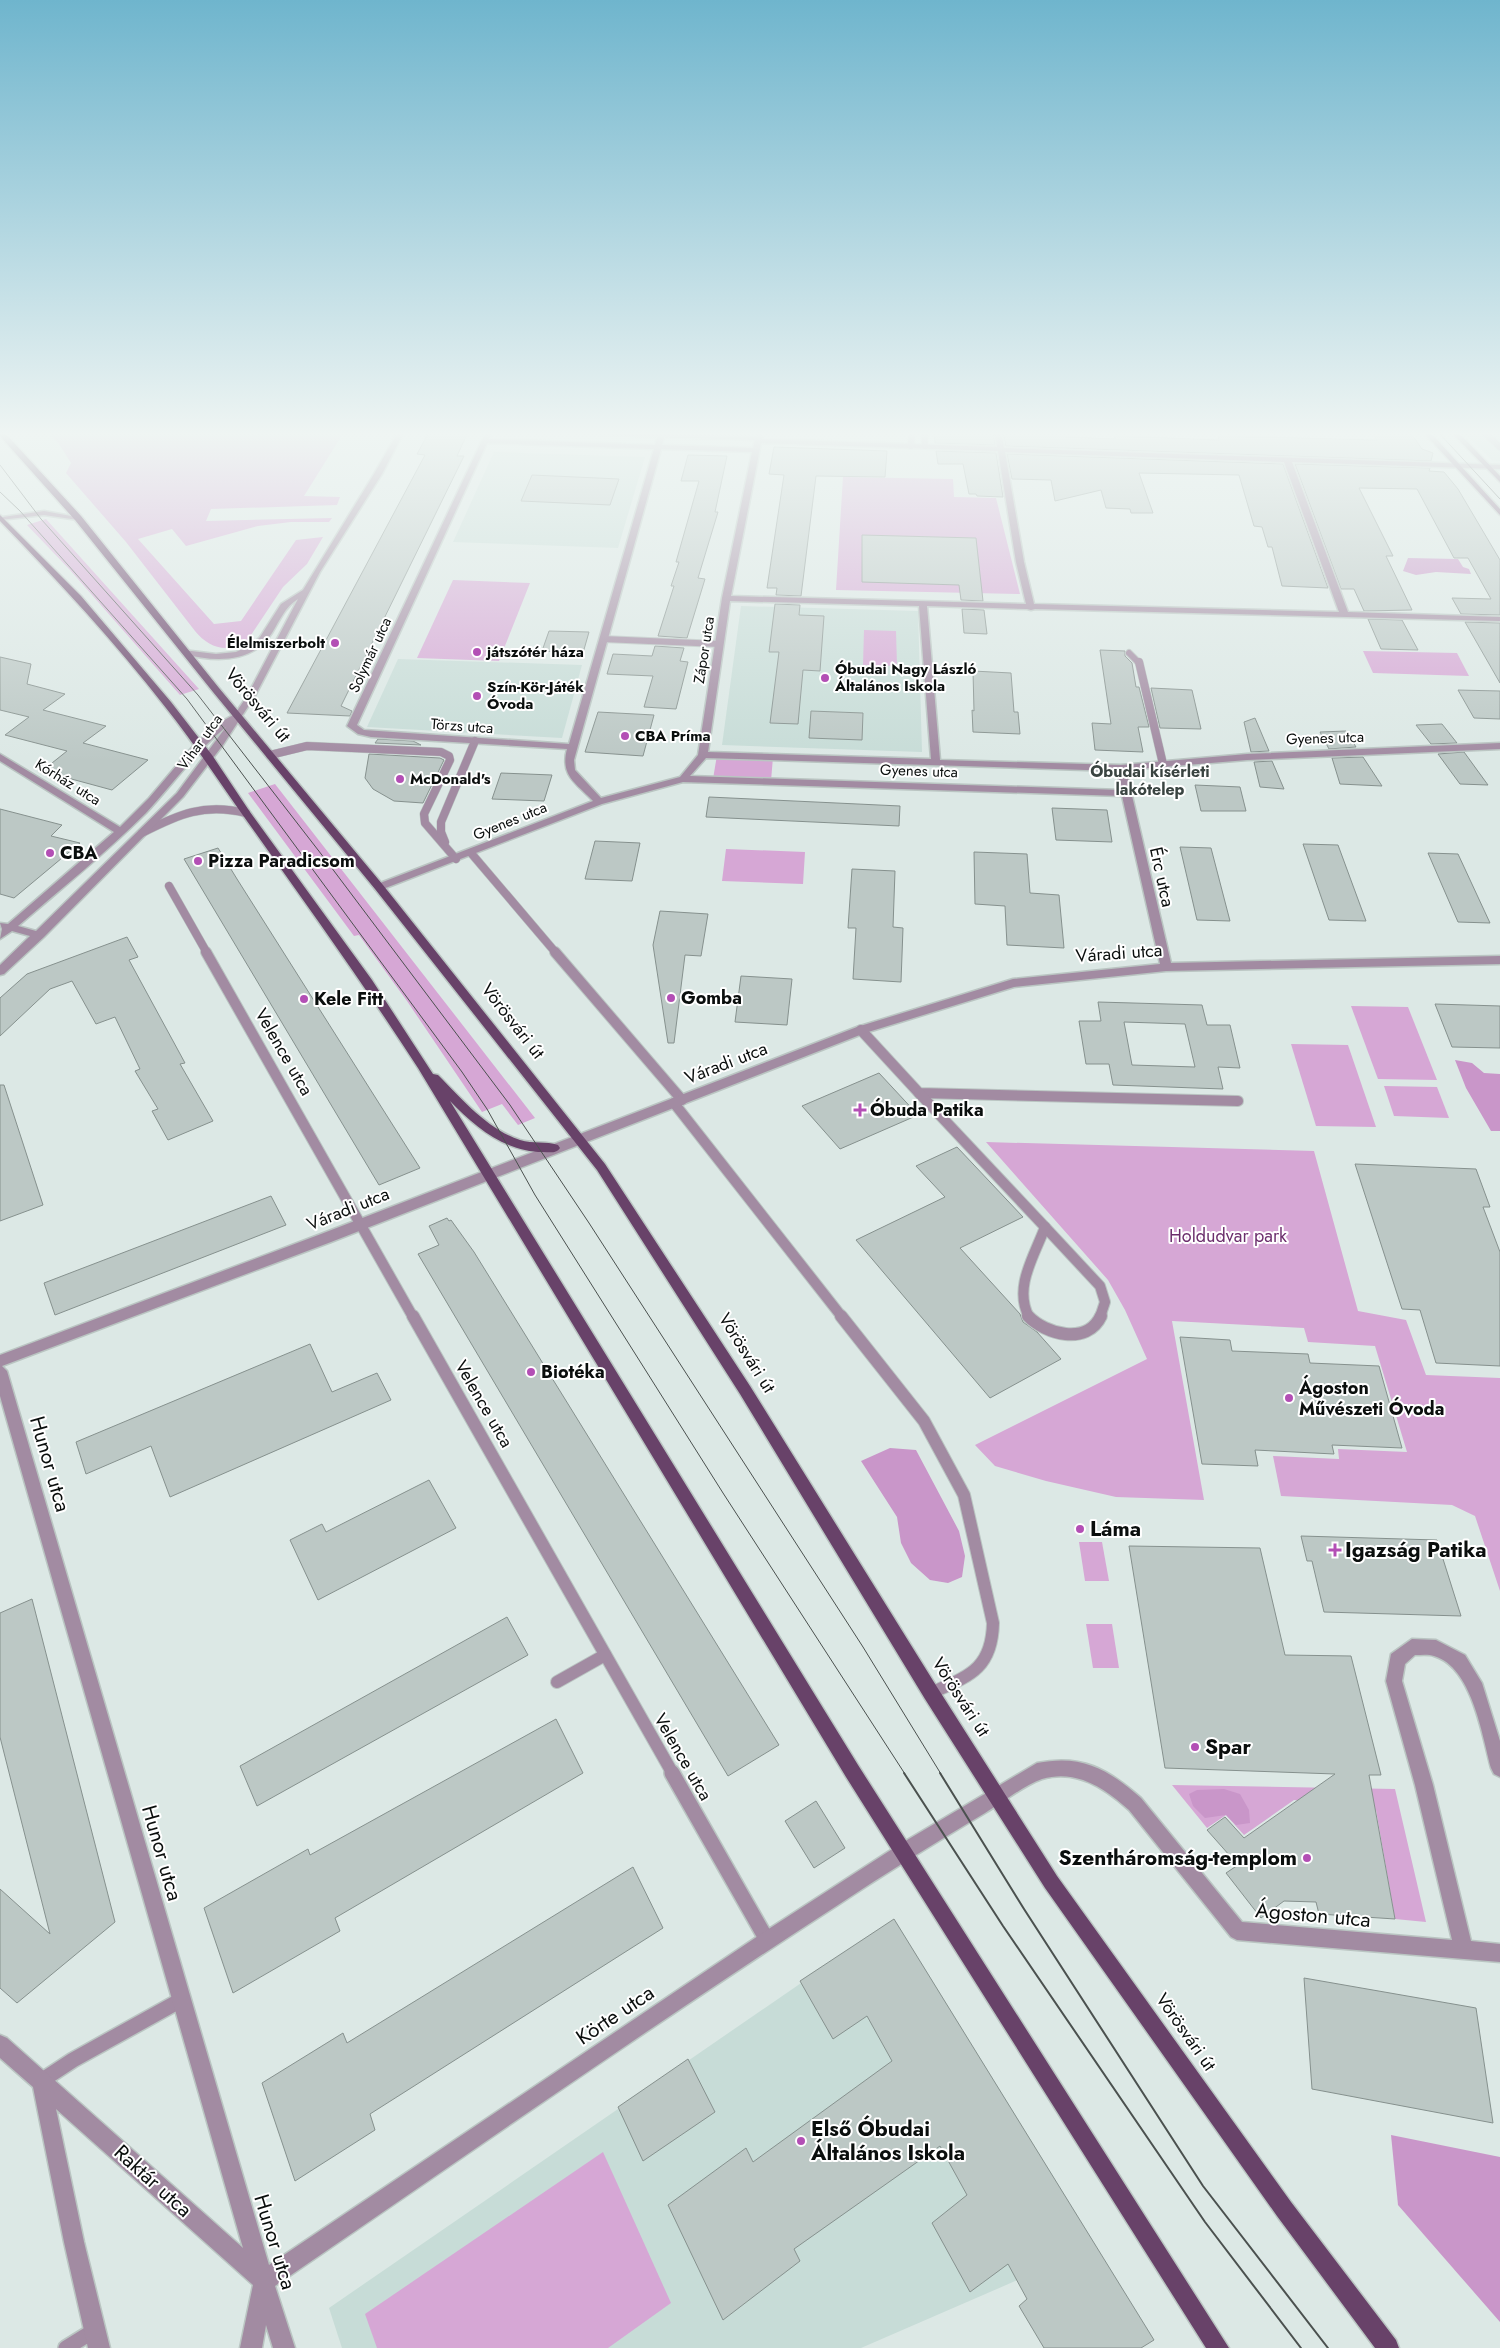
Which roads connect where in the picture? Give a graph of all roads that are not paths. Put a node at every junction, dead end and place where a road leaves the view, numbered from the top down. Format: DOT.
graph roads {
  1 [pos="22,542"];
  2 [pos="97,542"];
  3 [pos="336,542"];
  4 [pos="438,542"];
  5 [pos="631,542"];
  6 [pos="738,542"];
  7 [pos="1016,542"];
  8 [pos="1317,542"];
  9 [pos="306,590"];
  10 [pos="726,598"];
  11 [pos="923,605"];
  12 [pos="1031,608"];
  13 [pos="1344,614"];
  14 [pos="1500,619"];
  15 [pos="603,639"];
  16 [pos="719,644"];
  17 [pos="186,652"];
  18 [pos="1128,653"];
  19 [pos="237,716"];
  20 [pos="352,726"];
  21 [pos="476,740"];
  22 [pos="200,746"];
  23 [pos="1500,746"];
  24 [pos="572,747"];
  25 [pos="270,755"];
  26 [pos="703,755"];
  27 [pos="209,757"];
  28 [pos="0,758"];
  29 [pos="936,763"];
  30 [pos="1163,764"];
  31 [pos="1121,768"];
  32 [pos="683,779"];
  33 [pos="1128,793"];
  34 [pos="599,802"];
  35 [pos="246,813"];
  36 [pos="121,832"];
  37 [pos="141,834"];
  38 [pos="471,853"];
  39 [pos="458,858"];
  40 [pos="169,886"];
  41 [pos="379,887"];
  42 [pos="5,926"];
  43 [pos="40,935"];
  44 [pos="0,936"];
  45 [pos="1500,960"];
  46 [pos="1166,967"];
  47 [pos="0,971"];
  48 [pos="861,1030"];
  49 [pos="422,1065"];
  50 [pos="919,1093"];
  51 [pos="1238,1101"];
  52 [pos="678,1102"];
  53 [pos="580,1139"];
  54 [pos="554,1148"];
  55 [pos="487,1174"];
  56 [pos="362,1224"];
  57 [pos="1045,1226"];
  58 [pos="0,1361"];
  59 [pos="0,1371"];
  60 [pos="605,1654"];
  61 [pos="557,1682"];
  62 [pos="931,1694"];
  63 [pos="1500,1768"];
  64 [pos="998,1797"];
  65 [pos="903,1852"];
  66 [pos="767,1940"];
  67 [pos="1464,1950"];
  68 [pos="1500,1953"];
  69 [pos="181,2000"];
  70 [pos="0,2045"];
  71 [pos="41,2081"];
  72 [pos="264,2281"];
  73 [pos="97,2339"];
  74 [pos="66,2348"];
  75 [pos="251,2348"];
  76 [pos="284,2348"];
  77 [pos="1218,2348"];
  78 [pos="1388,2348"];
  1 -- 22 [label="main road"];
  2 -- 17 [label="main road, Vörösvári út"];
  3 -- 9 [label="street"];
  4 -- 20 [label="street, Solymár utca"];
  5 -- 15 [label="street"];
  6 -- 10 [label="street, Zápor utca"];
  7 -- 12 [label="street"];
  8 -- 13 [label="street"];
  9 -- 17 [label="street"];
  9 -- 19 [label="street"];
  10 -- 11 [label="street"];
  10 -- 16 [label="street, Zápor utca"];
  11 -- 12 [label="street"];
  11 -- 29 [label="street"];
  12 -- 13 [label="street"];
  13 -- 14 [label="street"];
  15 -- 16 [label="lane"];
  15 -- 24 [label="street"];
  16 -- 26 [label="street, Zápor utca"];
  17 -- 19 [label="main road, Vörösvári út"];
  18 -- 30 [label="lane"];
  19 -- 22 [label="street, Vihar utca"];
  19 -- 25 [label="main road, Vörösvári út"];
  19 -- 27 [label="street, Vihar utca"];
  20 -- 21 [label="street, Törzs utca"];
  21 -- 24 [label="street, Törzs utca"];
  21 -- 39 [label="lane"];
  22 -- 27 [label="main road"];
  22 -- 36 [label="street, Vihar utca"];
  23 -- 30 [label="street, Gyenes utca"];
  24 -- 34 [label="street"];
  25 -- 39 [label="lane"];
  25 -- 41 [label="main road, Vörösvári út"];
  26 -- 29 [label="street, Gyenes utca"];
  26 -- 32 [label="street"];
  27 -- 35 [label="main road"];
  27 -- 37 [label="street, Vihar utca"];
  28 -- 36 [label="street, Kórház utca"];
  29 -- 31 [label="street, Gyenes utca"];
  30 -- 31 [label="street, Gyenes utca"];
  31 -- 33 [label="street"];
  32 -- 33 [label="street, Gyenes utca"];
  32 -- 34 [label="street, Gyenes utca"];
  33 -- 46 [label="street, Érc utca"];
  34 -- 38 [label="street, Gyenes utca"];
  35 -- 37 [label="lane"];
  35 -- 49 [label="main road"];
  36 -- 42 [label="street, Vihar utca"];
  37 -- 43 [label="street, Vihar utca"];
  38 -- 39 [label="street, Gyenes utca"];
  38 -- 52 [label="lane"];
  39 -- 41 [label="street, Gyenes utca"];
  40 -- 56 [label="lane, Velence utca"];
  41 -- 53 [label="main road, Vörösvári út"];
  42 -- 43 [label="street"];
  42 -- 44 [label="street, Vihar utca"];
  43 -- 47 [label="street, Vihar utca"];
  45 -- 46 [label="street, Váradi utca"];
  46 -- 48 [label="street, Váradi utca"];
  48 -- 50 [label="lane"];
  48 -- 52 [label="street, Váradi utca"];
  49 -- 54 [label="main road"];
  49 -- 55 [label="main road"];
  50 -- 51 [label="lane"];
  50 -- 57 [label="lane"];
  52 -- 53 [label="street, Váradi utca"];
  52 -- 62 [label="lane"];
  53 -- 54 [label="street, Váradi utca"];
  53 -- 62 [label="main road, Vörösvári út"];
  54 -- 55 [label="street, Váradi utca"];
  55 -- 56 [label="street, Váradi utca"];
  55 -- 65 [label="main road"];
  56 -- 58 [label="street, Váradi utca"];
  56 -- 60 [label="lane, Velence utca"];
  57 -- 57 [label="lane"];
  59 -- 69 [label="street, Hunor utca"];
  60 -- 61 [label="lane"];
  60 -- 66 [label="lane, Velence utca"];
  62 -- 64 [label="main road, Vörösvári út"];
  63 -- 67 [label="street"];
  64 -- 65 [label="street, Körte utca"];
  64 -- 67 [label="street, Ágoston utca"];
  64 -- 78 [label="main road, Vörösvári út"];
  65 -- 66 [label="street, Körte utca"];
  65 -- 77 [label="main road"];
  66 -- 72 [label="street, Körte utca"];
  67 -- 68 [label="street, Ágoston utca"];
  69 -- 71 [label="lane"];
  69 -- 72 [label="street, Hunor utca"];
  70 -- 71 [label="street, Raktár utca"];
  71 -- 72 [label="street, Raktár utca"];
  71 -- 73 [label="street"];
  72 -- 75 [label="street"];
  72 -- 76 [label="street, Hunor utca"];
  73 -- 74 [label="lane"];
}
